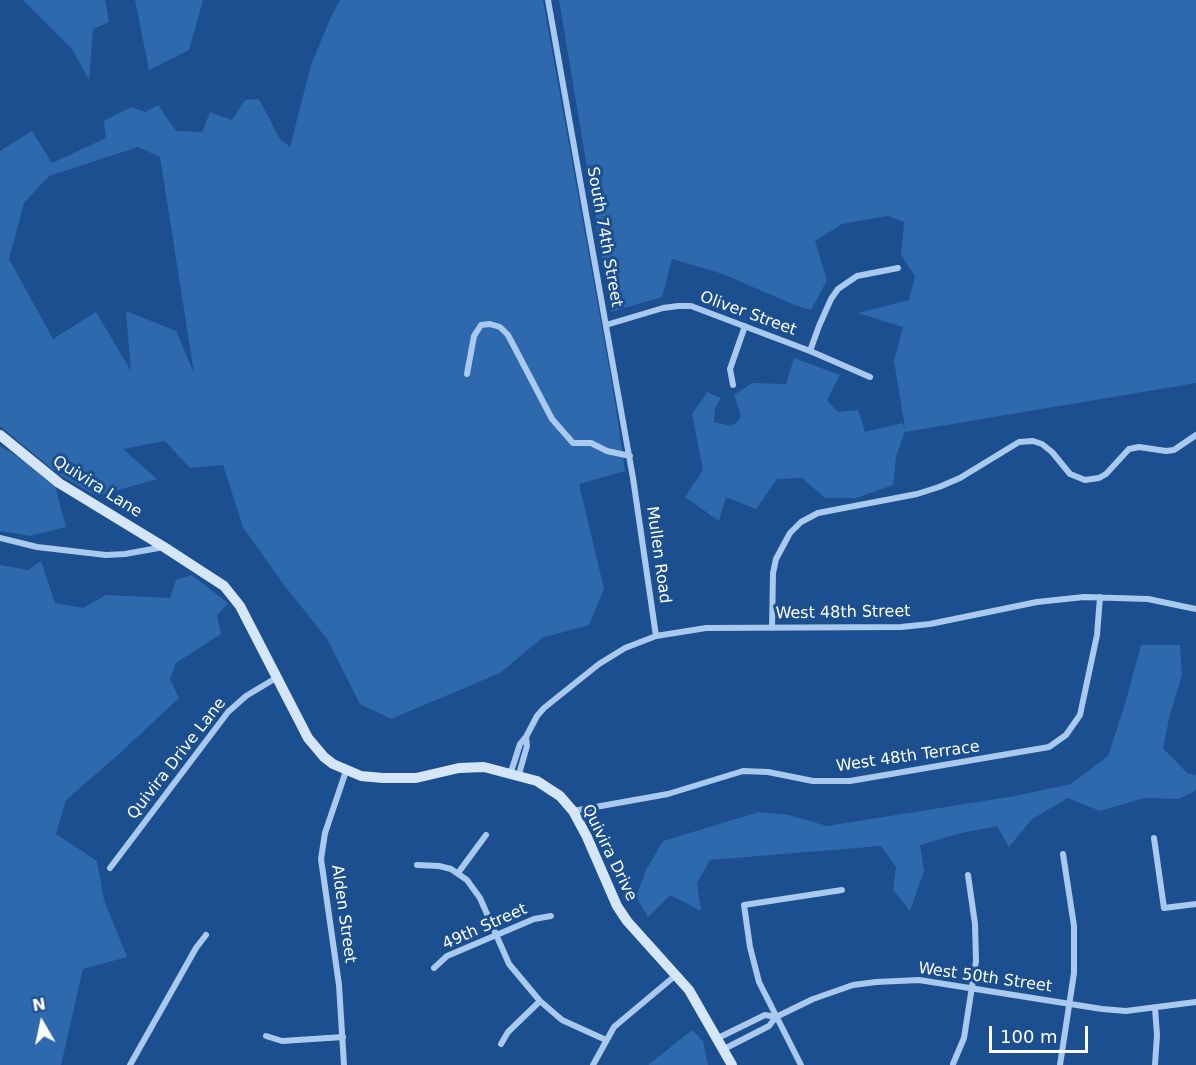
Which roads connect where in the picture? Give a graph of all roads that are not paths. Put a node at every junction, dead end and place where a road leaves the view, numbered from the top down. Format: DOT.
graph roads {
  1 [pos="548,0"];
  2 [pos="898,268"];
  3 [pos="606,325"];
  4 [pos="746,326"];
  5 [pos="810,351"];
  6 [pos="467,374"];
  7 [pos="870,377"];
  8 [pos="733,385"];
  9 [pos="0,435"];
  10 [pos="1196,435"];
  11 [pos="630,456"];
  12 [pos="633,478"];
  13 [pos="0,538"];
  14 [pos="164,547"];
  15 [pos="181,559"];
  16 [pos="1100,597"];
  17 [pos="1196,609"];
  18 [pos="772,628"];
  19 [pos="656,636"];
  20 [pos="276,678"];
  21 [pos="346,771"];
  22 [pos="515,773"];
  23 [pos="573,811"];
  24 [pos="486,835"];
  25 [pos="1154,838"];
  26 [pos="1063,854"];
  27 [pos="417,865"];
  28 [pos="110,868"];
  29 [pos="458,873"];
  30 [pos="968,875"];
  31 [pos="842,890"];
  32 [pos="1196,904"];
  33 [pos="551,916"];
  34 [pos="206,935"];
  35 [pos="496,935"];
  36 [pos="434,968"];
  37 [pos="676,974"];
  38 [pos="972,988"];
  39 [pos="540,1001"];
  40 [pos="1196,1002"];
  41 [pos="1070,1004"];
  42 [pos="1155,1008"];
  43 [pos="776,1017"];
  44 [pos="266,1036"];
  45 [pos="343,1037"];
  46 [pos="718,1038"];
  47 [pos="606,1040"];
  48 [pos="501,1044"];
  49 [pos="724,1049"];
  50 [pos="952,1064"];
  51 [pos="130,1065"];
  52 [pos="344,1065"];
  53 [pos="593,1065"];
  54 [pos="732,1065"];
  55 [pos="801,1065"];
  56 [pos="1060,1065"];
  57 [pos="1155,1065"];
  1 -- 3 [label="street, South 74th Street"];
  2 -- 5 [label="street"];
  3 -- 4 [label="street, Oliver Street"];
  3 -- 11 [label="street, South 74th Street"];
  4 -- 5 [label="street, Oliver Street"];
  4 -- 8 [label="street"];
  5 -- 7 [label="street, Oliver Street"];
  6 -- 11 [label="street"];
  9 -- 14 [label="main road, Quivira Lane"];
  10 -- 18 [label="street"];
  11 -- 12 [label="street, South 74th Street"];
  12 -- 19 [label="street, Mullen Road"];
  13 -- 14 [label="street"];
  14 -- 15 [label="main road, Quivira Lane"];
  15 -- 20 [label="main road, Quivira Drive"];
  16 -- 17 [label="street, West 48th Street"];
  16 -- 18 [label="street, West 48th Street"];
  16 -- 23 [label="street, West 48th Terrace"];
  18 -- 19 [label="street, West 48th Street"];
  19 -- 22 [label="street, West 48th Street"];
  20 -- 21 [label="main road, Quivira Drive"];
  20 -- 28 [label="street, Quivira Drive Lane"];
  21 -- 22 [label="main road, Quivira Drive"];
  21 -- 45 [label="street, Alden Street"];
  22 -- 23 [label="main road, Quivira Drive"];
  23 -- 37 [label="main road, Quivira Drive"];
  24 -- 29 [label="street"];
  25 -- 32 [label="street"];
  26 -- 41 [label="street"];
  27 -- 29 [label="street"];
  29 -- 35 [label="street"];
  30 -- 38 [label="street"];
  31 -- 43 [label="street"];
  33 -- 35 [label="street, 49th Street"];
  34 -- 51 [label="street"];
  35 -- 36 [label="street, 49th Street"];
  35 -- 39 [label="street"];
  37 -- 46 [label="main road, Quivira Drive"];
  37 -- 47 [label="street"];
  38 -- 41 [label="street, West 50th Street"];
  38 -- 43 [label="street, West 50th Street"];
  38 -- 50 [label="street"];
  39 -- 47 [label="street"];
  39 -- 48 [label="street"];
  40 -- 42 [label="street, West 50th Street"];
  41 -- 42 [label="street, West 50th Street"];
  41 -- 56 [label="street"];
  42 -- 57 [label="street"];
  43 -- 46 [label="street, West 50th Street"];
  43 -- 49 [label="street, West 50th Street"];
  43 -- 55 [label="street"];
  44 -- 45 [label="street"];
  45 -- 52 [label="street, Alden Street"];
  46 -- 49 [label="main road, Quivira Drive"];
  47 -- 53 [label="street"];
  49 -- 54 [label="main road, Quivira Drive"];
}
